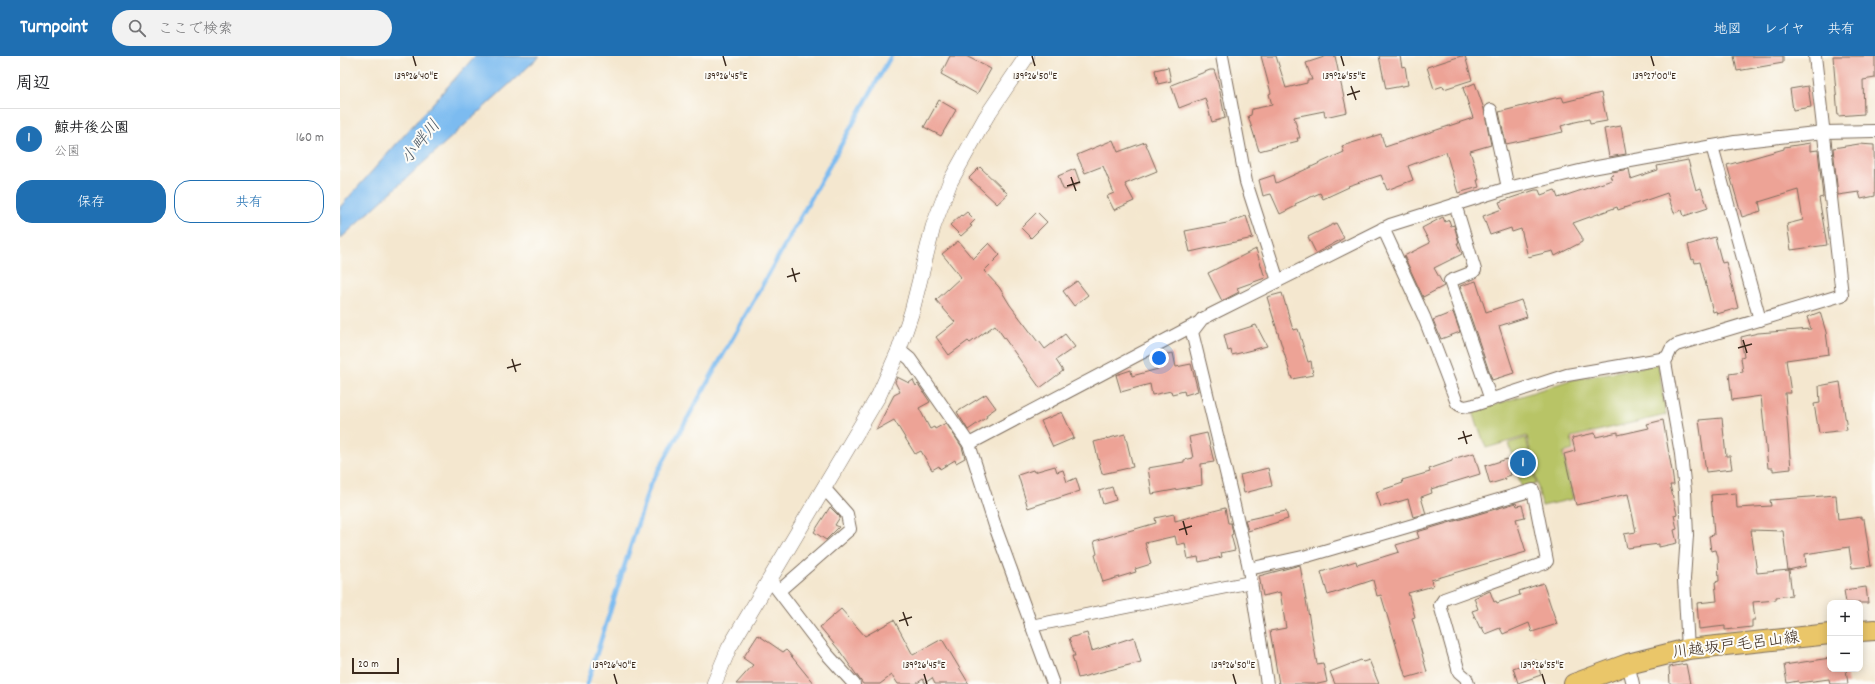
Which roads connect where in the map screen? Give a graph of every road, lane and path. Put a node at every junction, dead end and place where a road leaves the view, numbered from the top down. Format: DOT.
graph roads {
  1 [pos="1027,56"];
  2 [pos="1222,56"];
  3 [pos="1815,56"];
  4 [pos="1491,110"];
  5 [pos="1875,131"];
  6 [pos="1824,132"];
  7 [pos="1712,146"];
  8 [pos="1508,188"];
  9 [pos="1455,204"];
  10 [pos="1383,228"];
  11 [pos="1278,281"];
  12 [pos="1760,320"];
  13 [pos="1198,323"];
  14 [pos="899,350"];
  15 [pos="1666,358"];
  16 [pos="1491,400"];
  17 [pos="969,444"];
  18 [pos="824,488"];
  19 [pos="1249,569"];
  20 [pos="1251,582"];
  21 [pos="774,585"];
  22 [pos="1031,626"];
  23 [pos="1875,630"];
  24 [pos="1863,631"];
  25 [pos="1827,634"];
  26 [pos="1688,649"];
  27 [pos="1628,664"];
  28 [pos="714,684"];
  29 [pos="854,684"];
  30 [pos="1053,684"];
  31 [pos="1267,684"];
  32 [pos="1468,684"];
  33 [pos="1574,684"];
  34 [pos="1633,684"];
  1 -- 14 [label="street"];
  2 -- 11 [label="street"];
  3 -- 6 [label="street"];
  4 -- 8 [label="street"];
  5 -- 6 [label="street"];
  6 -- 7 [label="street"];
  6 -- 12 [label="street"];
  7 -- 8 [label="street"];
  7 -- 12 [label="street"];
  8 -- 9 [label="street"];
  9 -- 10 [label="street"];
  9 -- 16 [label="street"];
  10 -- 11 [label="street"];
  10 -- 16 [label="street"];
  11 -- 13 [label="street"];
  12 -- 15 [label="street"];
  13 -- 17 [label="street"];
  13 -- 19 [label="street"];
  14 -- 17 [label="street"];
  14 -- 18 [label="street"];
  15 -- 16 [label="street"];
  15 -- 26 [label="street"];
  17 -- 22 [label="street"];
  18 -- 21 [label="street"];
  18 -- 21 [label="street"];
  19 -- 20 [label="street"];
  19 -- 32 [label="street"];
  20 -- 22 [label="street"];
  20 -- 31 [label="street"];
  21 -- 28 [label="street"];
  21 -- 29 [label="street"];
  22 -- 30 [label="street"];
  23 -- 24 [label="main road"];
  25 -- 26 [label="main road, 川越坂戸毛呂山線"];
  26 -- 27 [label="main road, 川越坂戸毛呂山線"];
  27 -- 33 [label="main road, 川越坂戸毛呂山線"];
  27 -- 34 [label="street"];
}
